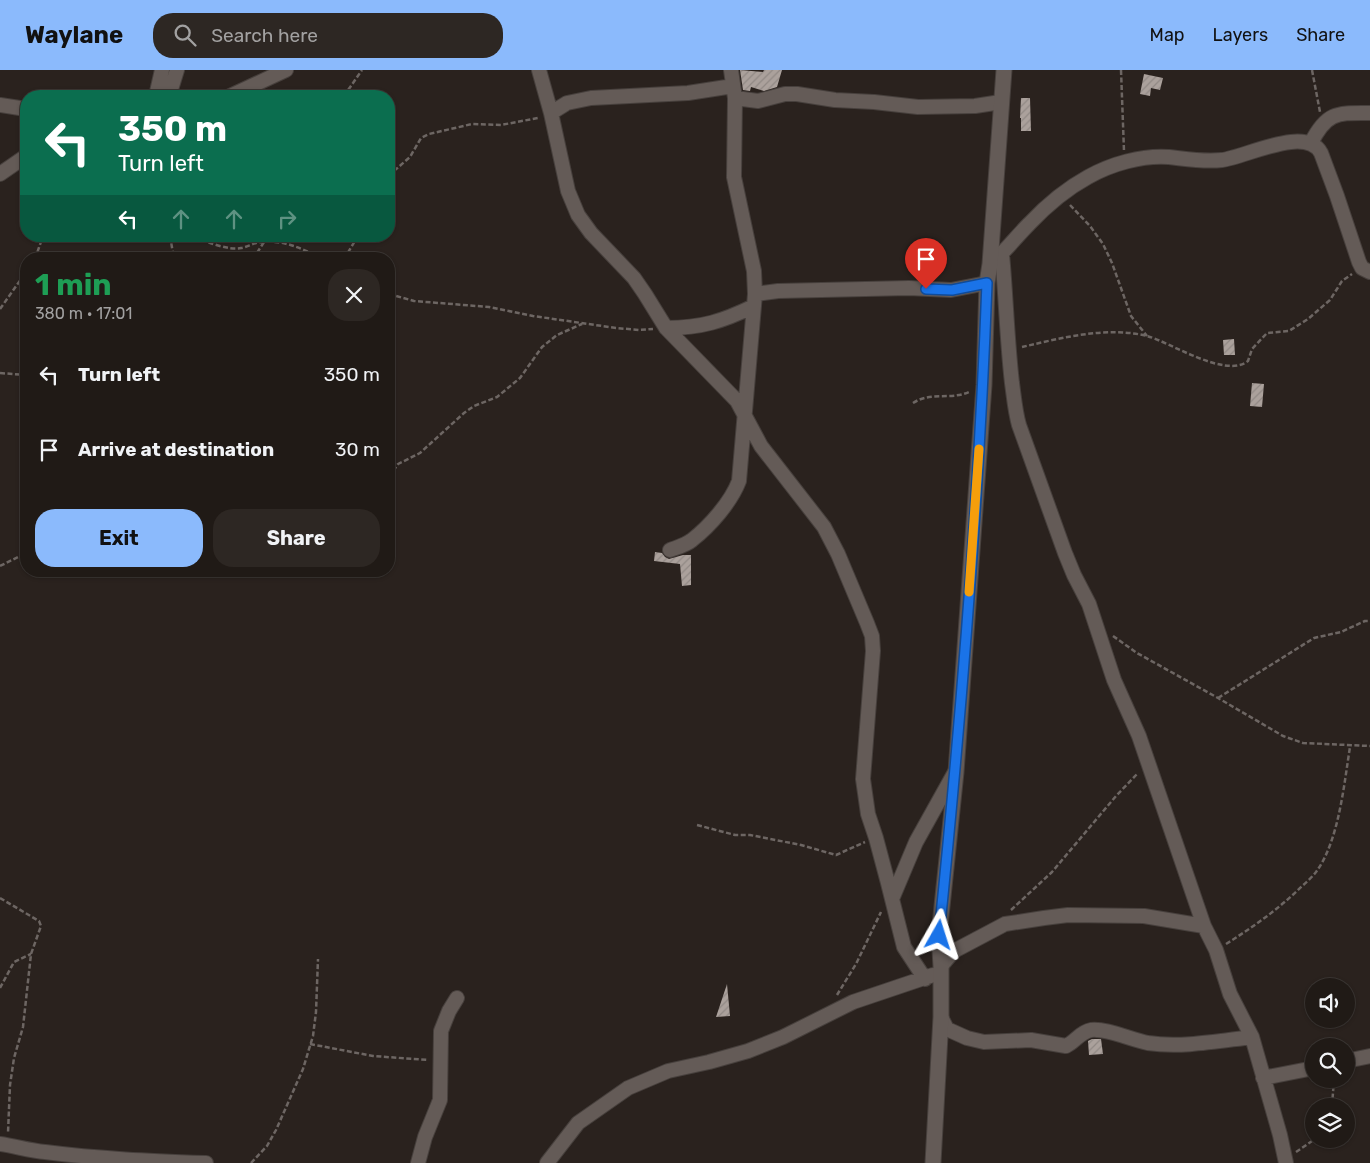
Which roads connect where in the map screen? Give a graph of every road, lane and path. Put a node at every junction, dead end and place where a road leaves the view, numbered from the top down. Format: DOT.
graph roads {
  1 [pos="162,70"];
  2 [pos="177,70"];
  3 [pos="286,70"];
  4 [pos="362,70"];
  5 [pos="539,70"];
  6 [pos="731,70"];
  7 [pos="1004,70"];
  8 [pos="1120,70"];
  9 [pos="1312,70"];
  10 [pos="157,90"];
  11 [pos="171,90"];
  12 [pos="243,90"];
  13 [pos="348,90"];
  14 [pos="734,92"];
  15 [pos="1001,102"];
  16 [pos="0,105"];
  17 [pos="20,108"];
  18 [pos="551,113"];
  19 [pos="1370,113"];
  20 [pos="1322,126"];
  21 [pos="1311,143"];
  22 [pos="20,160"];
  23 [pos="1125,162"];
  24 [pos="395,169"];
  25 [pos="0,174"];
  26 [pos="1060,195"];
  27 [pos="206,242"];
  28 [pos="264,242"];
  29 [pos="258,252"];
  30 [pos="308,252"];
  31 [pos="996,259"];
  32 [pos="1369,272"];
  33 [pos="20,281"];
  34 [pos="987,283"];
  35 [pos="395,296"];
  36 [pos="755,300"];
  37 [pos="0,309"];
  38 [pos="584,323"];
  39 [pos="666,328"];
  40 [pos="1147,336"];
  41 [pos="1008,351"];
  42 [pos="0,373"];
  43 [pos="20,375"];
  44 [pos="984,386"];
  45 [pos="913,403"];
  46 [pos="745,414"];
  47 [pos="395,468"];
  48 [pos="670,550"];
  49 [pos="20,556"];
  50 [pos="0,566"];
  51 [pos="1094,618"];
  52 [pos="1370,621"];
  53 [pos="1218,698"];
  54 [pos="1350,746"];
  55 [pos="1370,746"];
  56 [pos="1148,763"];
  57 [pos="956,772"];
  58 [pos="697,825"];
  59 [pos="876,838"];
  60 [pos="0,898"];
  61 [pos="892,900"];
  62 [pos="1006,914"];
  63 [pos="1204,926"];
  64 [pos="1216,950"];
  65 [pos="31,954"];
  66 [pos="318,959"];
  67 [pos="941,969"];
  68 [pos="925,979"];
  69 [pos="0,988"];
  70 [pos="836,996"];
  71 [pos="457,998"];
  72 [pos="941,1017"];
  73 [pos="1252,1037"];
  74 [pos="310,1044"];
  75 [pos="1370,1056"];
  76 [pos="1355,1059"];
  77 [pos="440,1061"];
  78 [pos="1305,1070"];
  79 [pos="1263,1078"];
  80 [pos="4,1145"];
  81 [pos="1305,1146"];
  82 [pos="42,1152"];
  83 [pos="1285,1159"];
  84 [pos="54,1163"];
  85 [pos="206,1163"];
  86 [pos="251,1163"];
  87 [pos="418,1163"];
  88 [pos="547,1163"];
  89 [pos="933,1163"];
  1 -- 10 [label="street"];
  2 -- 11 [label="street"];
  3 -- 12 [label="street"];
  4 -- 13 [label="path"];
  5 -- 18 [label="street"];
  6 -- 14 [label="street"];
  7 -- 15 [label="street"];
  8 -- 23 [label="path"];
  9 -- 20 [label="path"];
  14 -- 15 [label="street"];
  14 -- 18 [label="street"];
  14 -- 36 [label="street"];
  15 -- 31 [label="street"];
  16 -- 17 [label="street"];
  18 -- 24 [label="path"];
  18 -- 39 [label="street"];
  19 -- 20 [label="street"];
  20 -- 21 [label="street"];
  21 -- 23 [label="street"];
  21 -- 32 [label="street"];
  22 -- 25 [label="street"];
  23 -- 26 [label="street"];
  26 -- 31 [label="street"];
  26 -- 40 [label="path"];
  27 -- 28 [label="path"];
  28 -- 29 [label="path"];
  28 -- 30 [label="path"];
  31 -- 34 [label="street"];
  31 -- 41 [label="street"];
  32 -- 40 [label="path"];
  33 -- 37 [label="path"];
  34 -- 36 [label="street"];
  34 -- 44 [label="street"];
  35 -- 38 [label="path"];
  36 -- 39 [label="street"];
  36 -- 46 [label="street"];
  38 -- 39 [label="path"];
  38 -- 47 [label="path"];
  39 -- 46 [label="street"];
  40 -- 41 [label="path"];
  41 -- 51 [label="street"];
  42 -- 43 [label="path"];
  44 -- 45 [label="path"];
  44 -- 57 [label="street"];
  46 -- 48 [label="street"];
  46 -- 59 [label="street"];
  49 -- 50 [label="path"];
  51 -- 53 [label="path"];
  51 -- 56 [label="street"];
  52 -- 53 [label="path"];
  53 -- 54 [label="path"];
  54 -- 55 [label="path"];
  54 -- 64 [label="path"];
  56 -- 62 [label="path"];
  56 -- 63 [label="street"];
  57 -- 61 [label="street"];
  57 -- 67 [label="street"];
  58 -- 59 [label="path"];
  59 -- 61 [label="street"];
  60 -- 65 [label="path"];
  61 -- 68 [label="street"];
  61 -- 70 [label="path"];
  63 -- 64 [label="street"];
  63 -- 67 [label="street"];
  64 -- 73 [label="street"];
  65 -- 69 [label="path"];
  65 -- 80 [label="path"];
  66 -- 74 [label="path"];
  67 -- 68 [label="street"];
  67 -- 72 [label="street"];
  68 -- 88 [label="street"];
  71 -- 77 [label="street"];
  72 -- 73 [label="street"];
  72 -- 89 [label="street"];
  73 -- 79 [label="street"];
  74 -- 77 [label="path"];
  74 -- 86 [label="path"];
  75 -- 76 [label="street"];
  77 -- 87 [label="street"];
  78 -- 79 [label="street"];
  79 -- 83 [label="street"];
  80 -- 82 [label="street"];
  81 -- 83 [label="path"];
  82 -- 84 [label="street"];
  82 -- 85 [label="street"];
}
